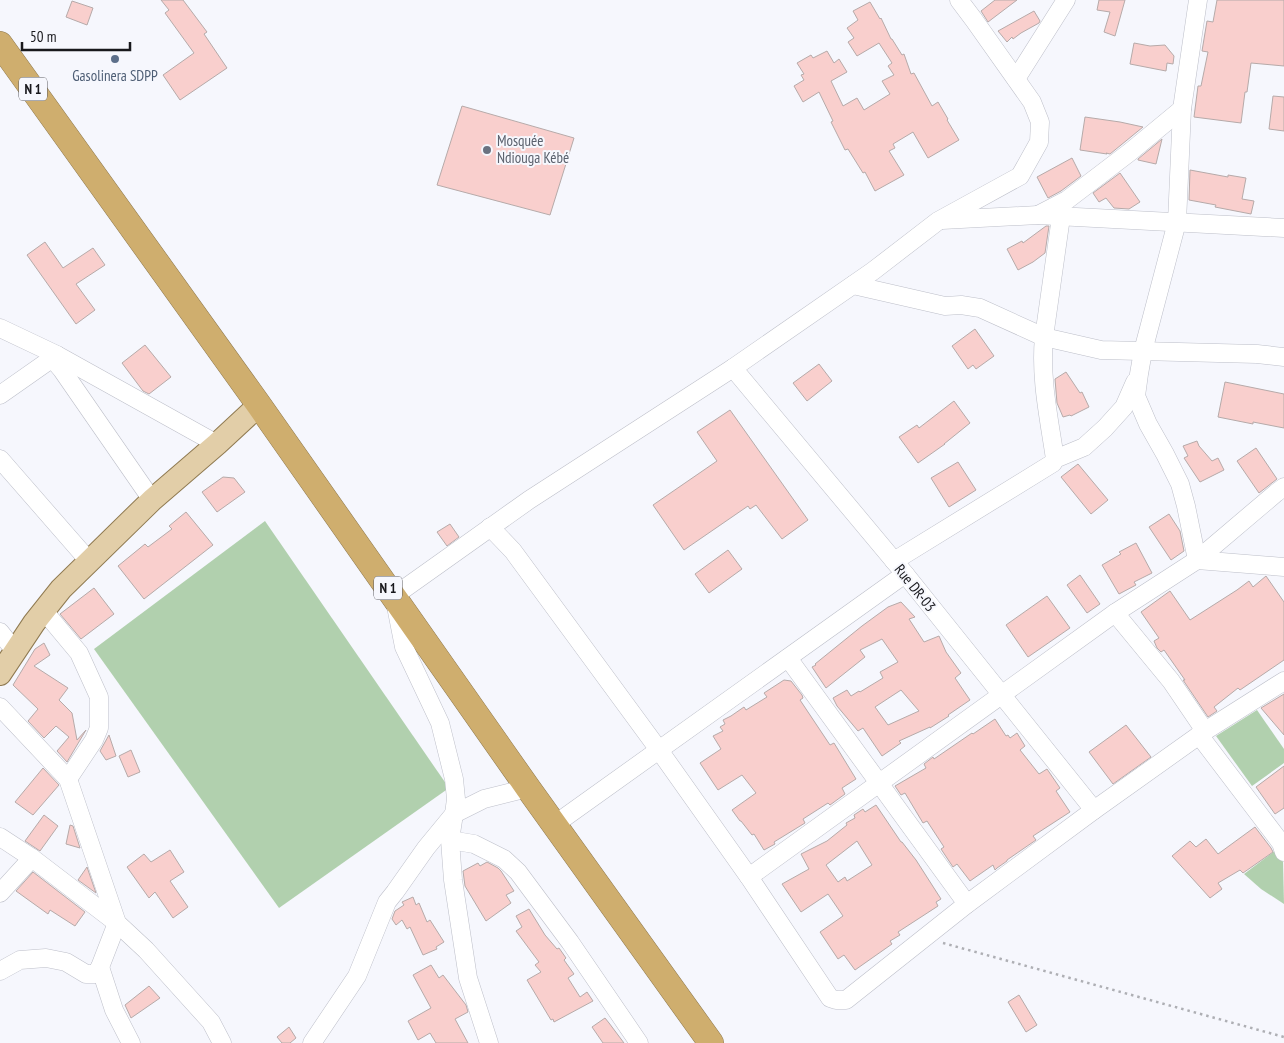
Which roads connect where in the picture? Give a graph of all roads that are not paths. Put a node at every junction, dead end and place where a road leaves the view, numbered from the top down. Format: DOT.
graph roads {
  1 [pos="959,0"];
  2 [pos="1066,0"];
  3 [pos="1198,0"];
  4 [pos="0,44"];
  5 [pos="1016,79"];
  6 [pos="1182,109"];
  7 [pos="1038,215"];
  8 [pos="1061,217"];
  9 [pos="938,221"];
  10 [pos="1177,222"];
  11 [pos="1284,228"];
  12 [pos="853,285"];
  13 [pos="0,328"];
  14 [pos="1044,337"];
  15 [pos="1143,352"];
  16 [pos="54,356"];
  17 [pos="1284,357"];
  18 [pos="733,368"];
  19 [pos="1139,374"];
  20 [pos="0,395"];
  21 [pos="259,405"];
  22 [pos="217,444"];
  23 [pos="0,458"];
  24 [pos="1056,459"];
  25 [pos="1284,487"];
  26 [pos="152,500"];
  27 [pos="490,528"];
  28 [pos="1197,560"];
  29 [pos="89,561"];
  30 [pos="1284,567"];
  31 [pos="899,568"];
  32 [pos="394,596"];
  33 [pos="44,611"];
  34 [pos="1115,613"];
  35 [pos="0,632"];
  36 [pos="15,652"];
  37 [pos="788,658"];
  38 [pos="0,674"];
  39 [pos="1284,681"];
  40 [pos="1002,695"];
  41 [pos="0,707"];
  42 [pos="1202,733"];
  43 [pos="659,750"];
  44 [pos="68,779"];
  45 [pos="879,783"];
  46 [pos="528,788"];
  47 [pos="1094,810"];
  48 [pos="454,814"];
  49 [pos="554,825"];
  50 [pos="0,837"];
  51 [pos="450,840"];
  52 [pos="1284,852"];
  53 [pos="32,858"];
  54 [pos="749,877"];
  55 [pos="0,893"];
  56 [pos="967,904"];
  57 [pos="116,923"];
  58 [pos="100,967"];
  59 [pos="0,971"];
  60 [pos="131,1043"];
  61 [pos="222,1043"];
  62 [pos="312,1043"];
  63 [pos="489,1043"];
  64 [pos="639,1043"];
  65 [pos="711,1043"];
  1 -- 5 [label="street"];
  2 -- 5 [label="street"];
  3 -- 6 [label="street"];
  4 -- 21 [label="highway, N 1"];
  5 -- 9 [label="street"];
  6 -- 7 [label="street"];
  6 -- 10 [label="street"];
  7 -- 8 [label="street"];
  7 -- 9 [label="street"];
  8 -- 10 [label="street"];
  8 -- 14 [label="street"];
  9 -- 12 [label="street"];
  10 -- 11 [label="street"];
  10 -- 15 [label="street"];
  12 -- 14 [label="street"];
  12 -- 18 [label="street"];
  13 -- 16 [label="street"];
  14 -- 15 [label="street"];
  14 -- 24 [label="street"];
  15 -- 17 [label="street"];
  15 -- 19 [label="street"];
  16 -- 20 [label="street"];
  16 -- 22 [label="street"];
  16 -- 26 [label="street"];
  18 -- 27 [label="street"];
  18 -- 31 [label="street, Rue DR-03"];
  19 -- 24 [label="street"];
  19 -- 28 [label="street"];
  21 -- 22 [label="main road"];
  21 -- 32 [label="highway, N 1"];
  22 -- 26 [label="main road"];
  23 -- 29 [label="street"];
  24 -- 31 [label="street"];
  25 -- 28 [label="street"];
  26 -- 29 [label="main road"];
  27 -- 32 [label="street"];
  27 -- 43 [label="street"];
  28 -- 30 [label="street"];
  28 -- 34 [label="street"];
  29 -- 33 [label="main road"];
  31 -- 37 [label="street"];
  31 -- 40 [label="street, Rue DR-03"];
  32 -- 46 [label="highway, N 1"];
  32 -- 48 [label="street"];
  33 -- 36 [label="main road"];
  33 -- 44 [label="street"];
  34 -- 40 [label="street"];
  34 -- 42 [label="street"];
  35 -- 36 [label="street"];
  36 -- 38 [label="main road"];
  37 -- 43 [label="street"];
  37 -- 45 [label="street"];
  39 -- 42 [label="street"];
  40 -- 45 [label="street"];
  40 -- 47 [label="street, Rue DR-03"];
  41 -- 44 [label="street"];
  42 -- 47 [label="street"];
  42 -- 52 [label="street"];
  43 -- 49 [label="street"];
  43 -- 54 [label="street"];
  44 -- 57 [label="street"];
  45 -- 54 [label="street"];
  45 -- 56 [label="street"];
  46 -- 48 [label="street"];
  46 -- 49 [label="highway, N 1"];
  47 -- 56 [label="street"];
  48 -- 51 [label="street"];
  48 -- 62 [label="street"];
  49 -- 65 [label="highway, N 1"];
  50 -- 53 [label="street"];
  51 -- 63 [label="street"];
  51 -- 64 [label="street"];
  53 -- 55 [label="street"];
  53 -- 57 [label="street"];
  54 -- 56 [label="street"];
  57 -- 58 [label="street"];
  57 -- 61 [label="street"];
  58 -- 59 [label="street"];
  58 -- 60 [label="street"];
}
